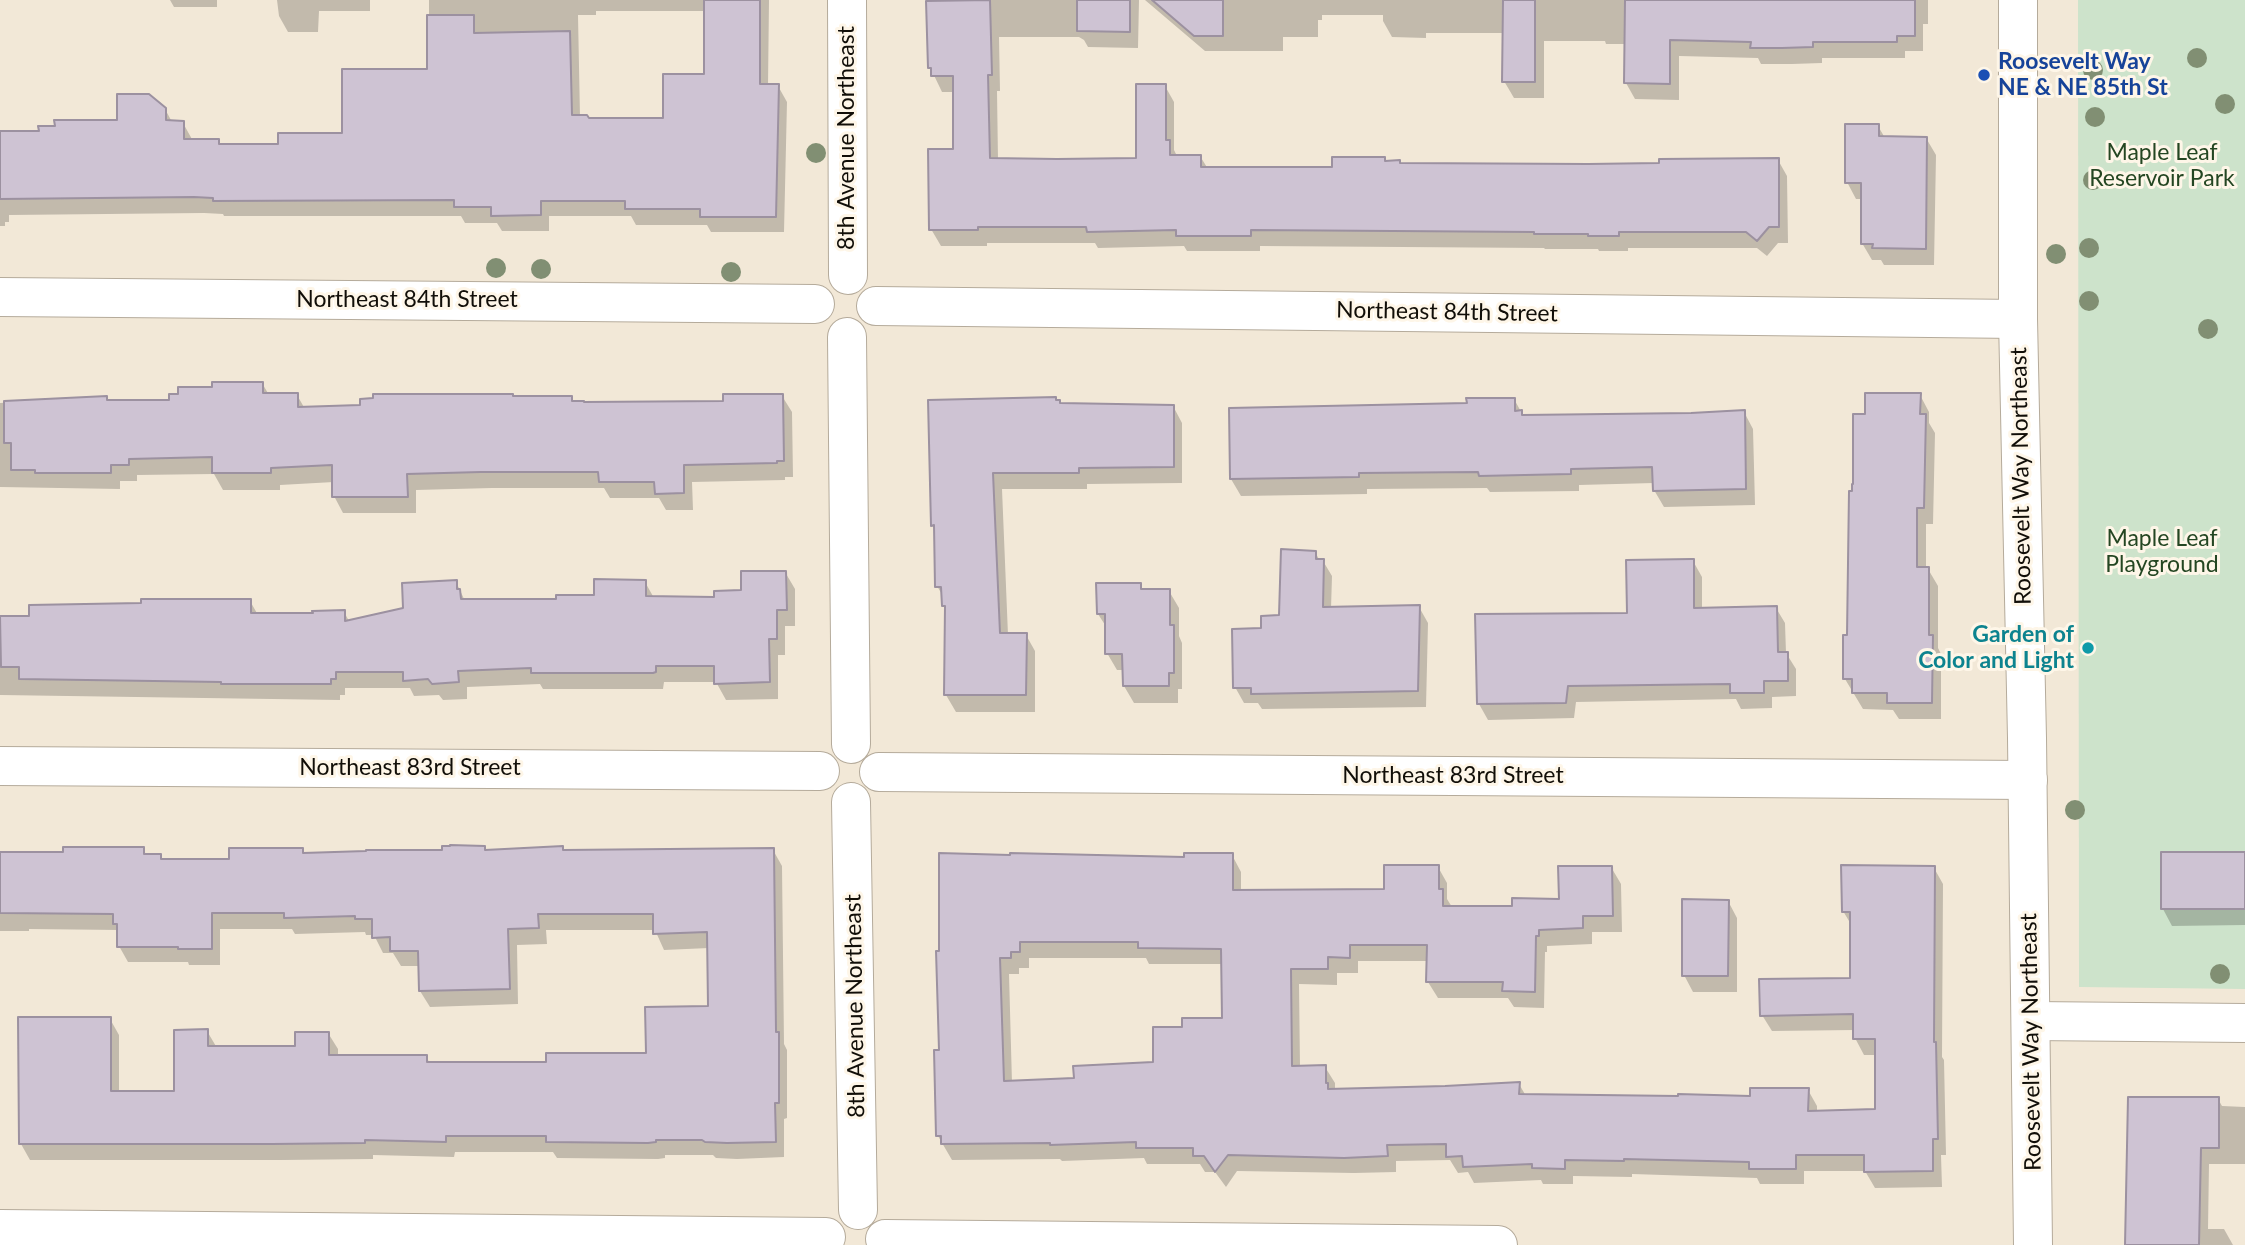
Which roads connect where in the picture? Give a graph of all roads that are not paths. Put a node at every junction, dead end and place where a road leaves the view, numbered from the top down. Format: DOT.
graph roads {
  1 [pos="847,0"];
  2 [pos="2018,0"];
  3 [pos="848,275"];
  4 [pos="0,297"];
  5 [pos="815,304"];
  6 [pos="876,306"];
  7 [pos="2018,319"];
  8 [pos="847,337"];
  9 [pos="851,744"];
  10 [pos="0,766"];
  11 [pos="820,771"];
  12 [pos="879,772"];
  13 [pos="2028,780"];
  14 [pos="851,802"];
  15 [pos="2031,1021"];
  16 [pos="2245,1023"];
  17 [pos="858,1210"];
  18 [pos="0,1229"];
  19 [pos="827,1241"];
  20 [pos="885,1242"];
  21 [pos="1498,1245"];
  22 [pos="2033,1245"];
  1 -- 3 [label="street, 8th Avenue Northeast"];
  2 -- 7 [label="street, Roosevelt Way Northeast"];
  3 -- 5 [label="street"];
  3 -- 6 [label="street"];
  4 -- 5 [label="street, Northeast 84th Street"];
  5 -- 8 [label="street"];
  6 -- 7 [label="street, Northeast 84th Street"];
  6 -- 8 [label="street"];
  7 -- 13 [label="street, Roosevelt Way Northeast"];
  8 -- 9 [label="street"];
  9 -- 11 [label="street"];
  9 -- 12 [label="street"];
  10 -- 11 [label="street, Northeast 83rd Street"];
  11 -- 14 [label="street"];
  12 -- 13 [label="street, Northeast 83rd Street"];
  12 -- 14 [label="street"];
  13 -- 15 [label="street, Roosevelt Way Northeast"];
  14 -- 17 [label="street, 8th Avenue Northeast"];
  15 -- 16 [label="street"];
  15 -- 22 [label="street, Roosevelt Way Northeast"];
  17 -- 19 [label="street"];
  17 -- 20 [label="street"];
  18 -- 19 [label="street"];
  20 -- 21 [label="street"];
}
